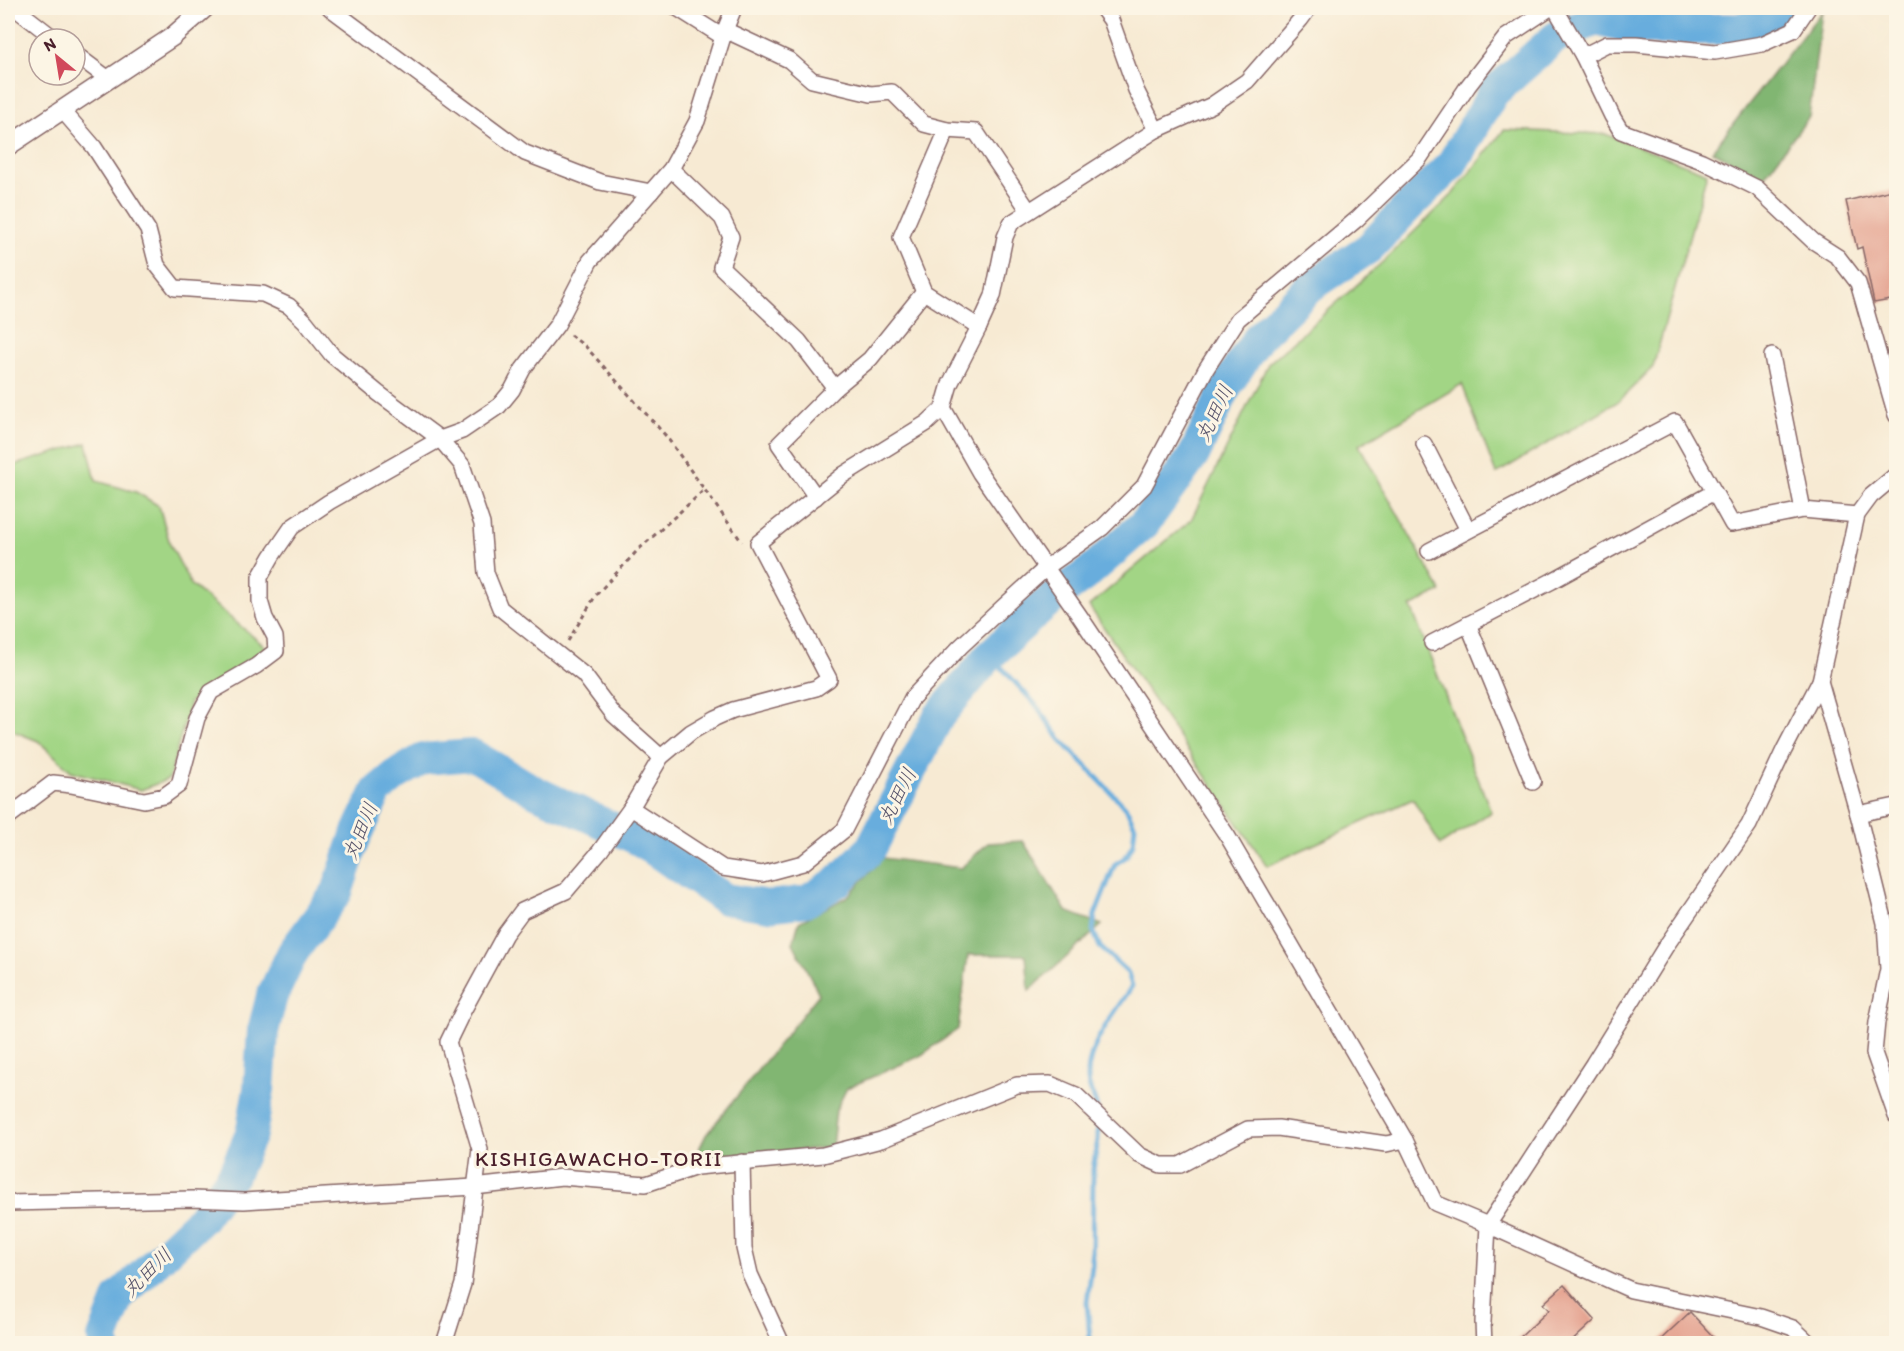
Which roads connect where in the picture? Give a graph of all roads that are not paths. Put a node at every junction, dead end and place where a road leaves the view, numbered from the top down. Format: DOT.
graph roads {
  1 [pos="15,8"];
  2 [pos="205,8"];
  3 [pos="330,8"];
  4 [pos="677,8"];
  5 [pos="734,8"];
  6 [pos="1102,8"];
  7 [pos="1309,8"];
  8 [pos="1550,8"];
  9 [pos="1555,8"];
  10 [pos="1808,8"];
  11 [pos="40,27"];
  12 [pos="724,33"];
  13 [pos="1583,56"];
  14 [pos="87,63"];
  15 [pos="107,78"];
  16 [pos="63,111"];
  17 [pos="947,130"];
  18 [pos="1156,130"];
  19 [pos="8,146"];
  20 [pos="671,169"];
  21 [pos="651,192"];
  22 [pos="1029,211"];
  23 [pos="924,292"];
  24 [pos="979,327"];
  25 [pos="1772,356"];
  26 [pos="835,388"];
  27 [pos="943,408"];
  28 [pos="1896,414"];
  29 [pos="440,439"];
  30 [pos="1424,444"];
  31 [pos="1896,475"];
  32 [pos="1714,492"];
  33 [pos="816,497"];
  34 [pos="1803,510"];
  35 [pos="1857,515"];
  36 [pos="1468,530"];
  37 [pos="1429,551"];
  38 [pos="1047,567"];
  39 [pos="1468,624"];
  40 [pos="1432,642"];
  41 [pos="1820,681"];
  42 [pos="662,757"];
  43 [pos="1533,782"];
  44 [pos="1896,806"];
  45 [pos="631,808"];
  46 [pos="1858,814"];
  47 [pos="8,817"];
  48 [pos="1896,1116"];
  49 [pos="1405,1140"];
  50 [pos="742,1162"];
  51 [pos="474,1187"];
  52 [pos="8,1203"];
  53 [pos="1488,1225"];
  54 [pos="444,1344"];
  55 [pos="782,1344"];
  56 [pos="1484,1344"];
  57 [pos="1810,1344"];
  1 -- 11 [label="street"];
  2 -- 15 [label="street"];
  3 -- 21 [label="street"];
  4 -- 12 [label="street"];
  5 -- 12 [label="street"];
  6 -- 18 [label="street"];
  7 -- 18 [label="street"];
  8 -- 38 [label="street"];
  9 -- 13 [label="street"];
  10 -- 13 [label="street"];
  12 -- 17 [label="street"];
  12 -- 20 [label="street"];
  13 -- 28 [label="street"];
  14 -- 15 [label="street"];
  15 -- 16 [label="street"];
  16 -- 19 [label="street"];
  16 -- 29 [label="street"];
  17 -- 22 [label="street"];
  17 -- 23 [label="street"];
  18 -- 22 [label="street"];
  20 -- 21 [label="street"];
  20 -- 26 [label="street"];
  21 -- 29 [label="street"];
  22 -- 24 [label="street"];
  23 -- 24 [label="street"];
  23 -- 26 [label="street"];
  24 -- 27 [label="street"];
  25 -- 34 [label="street"];
  26 -- 33 [label="street"];
  27 -- 33 [label="street"];
  27 -- 38 [label="street"];
  29 -- 42 [label="street"];
  29 -- 47 [label="street"];
  30 -- 36 [label="street"];
  31 -- 35 [label="street"];
  32 -- 34 [label="street"];
  32 -- 36 [label="street"];
  32 -- 39 [label="street"];
  33 -- 42 [label="street"];
  34 -- 35 [label="street"];
  35 -- 41 [label="street"];
  36 -- 37 [label="street"];
  38 -- 45 [label="street"];
  38 -- 49 [label="street"];
  39 -- 40 [label="street"];
  39 -- 43 [label="street"];
  41 -- 46 [label="street"];
  41 -- 53 [label="street"];
  42 -- 45 [label="street"];
  44 -- 46 [label="street"];
  45 -- 51 [label="street"];
  46 -- 48 [label="street"];
  49 -- 50 [label="street"];
  49 -- 53 [label="street"];
  50 -- 51 [label="street"];
  50 -- 55 [label="street"];
  51 -- 52 [label="street"];
  51 -- 54 [label="street"];
  53 -- 56 [label="street"];
  53 -- 57 [label="street"];
}
